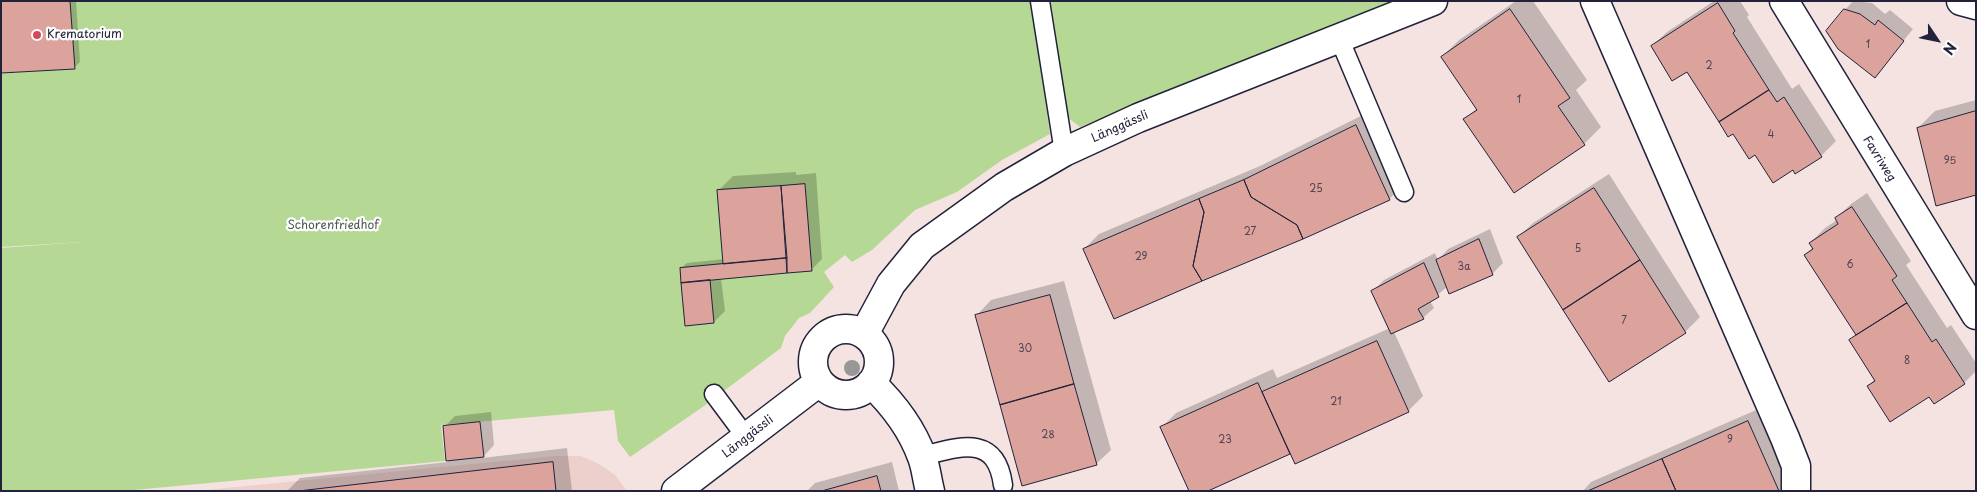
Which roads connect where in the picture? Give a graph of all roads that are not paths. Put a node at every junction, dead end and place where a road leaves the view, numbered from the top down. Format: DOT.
graph roads {
  1 [pos="1040,1"];
  2 [pos="1433,1"];
  3 [pos="1596,1"];
  4 [pos="1784,1"];
  5 [pos="1961,1"];
  6 [pos="1976,5"];
  7 [pos="1338,38"];
  8 [pos="1064,152"];
  9 [pos="1404,192"];
  10 [pos="1976,315"];
  11 [pos="864,334"];
  12 [pos="819,382"];
  13 [pos="871,383"];
  14 [pos="714,394"];
  15 [pos="746,437"];
  16 [pos="922,456"];
  17 [pos="1003,485"];
  18 [pos="676,491"];
  19 [pos="930,491"];
  20 [pos="1796,491"];
  1 -- 8 [label="lane"];
  2 -- 7 [label="street, Länggässli"];
  3 -- 20 [label="street"];
  4 -- 10 [label="street, Favriweg"];
  5 -- 6 [label="street"];
  7 -- 8 [label="street, Länggässli"];
  7 -- 9 [label="lane"];
  8 -- 11 [label="street, Länggässli"];
  11 -- 12 [label="street"];
  11 -- 13 [label="street"];
  12 -- 13 [label="street"];
  12 -- 15 [label="street, Länggässli"];
  13 -- 16 [label="street"];
  14 -- 15 [label="lane"];
  15 -- 18 [label="street, Länggässli"];
  16 -- 17 [label="lane"];
  16 -- 19 [label="street"];
}
